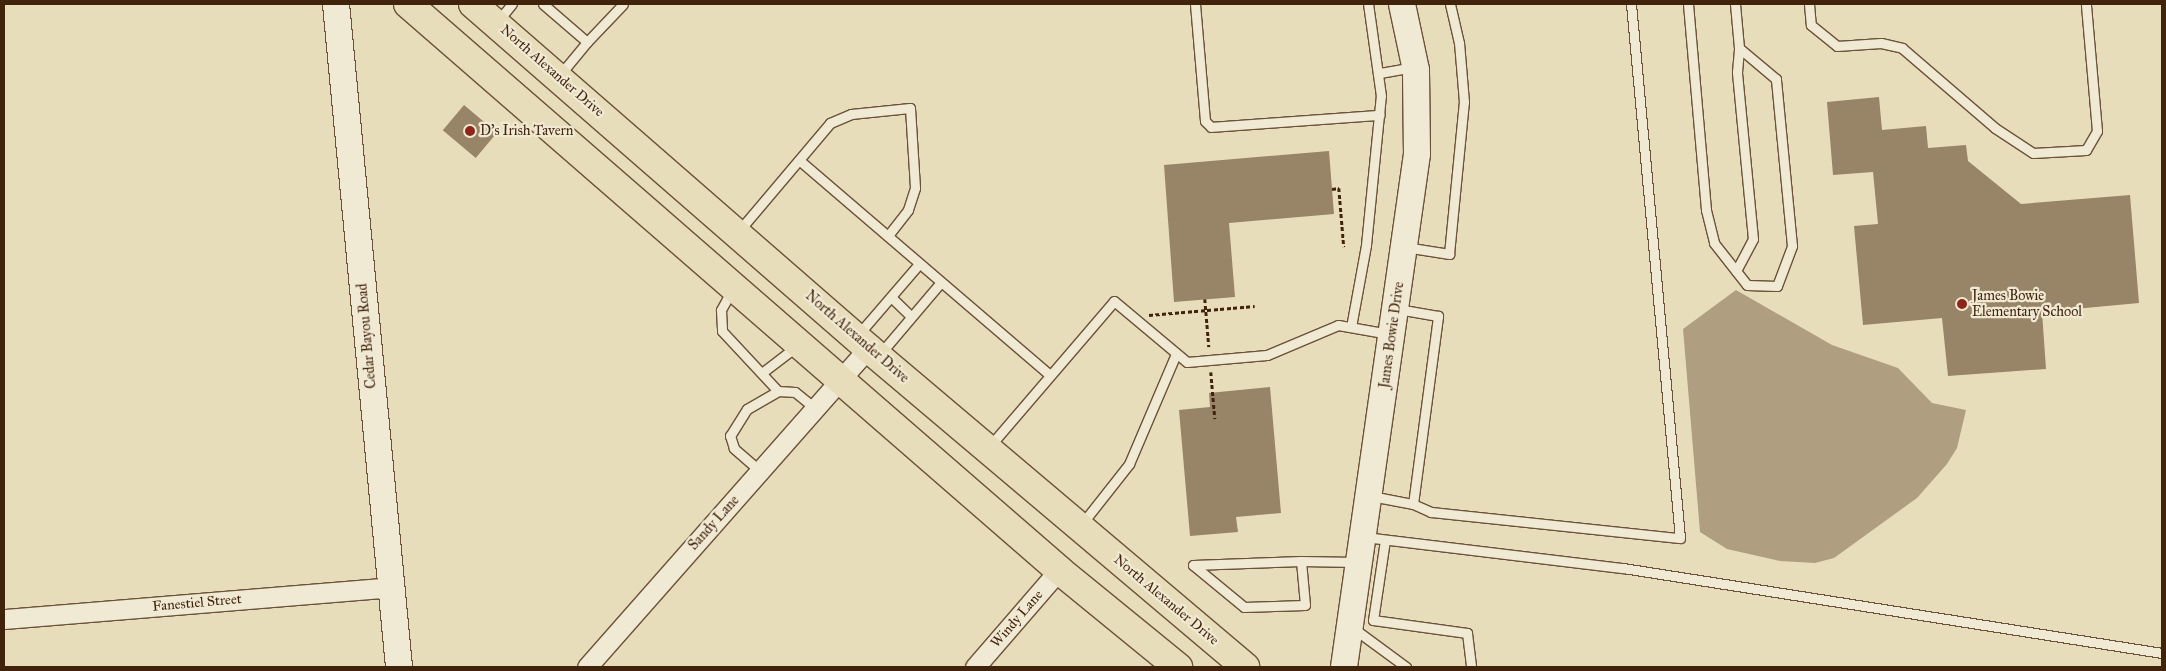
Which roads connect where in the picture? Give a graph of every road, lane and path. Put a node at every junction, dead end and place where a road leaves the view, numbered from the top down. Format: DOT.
graph roads {
  1 [pos="336,4"];
  2 [pos="408,4"];
  3 [pos="473,4"];
  4 [pos="543,4"];
  5 [pos="622,4"];
  6 [pos="1195,4"];
  7 [pos="1368,4"];
  8 [pos="1402,4"];
  9 [pos="1450,4"];
  10 [pos="1631,4"];
  11 [pos="1688,4"];
  12 [pos="1736,4"];
  13 [pos="1809,4"];
  14 [pos="2086,4"];
  15 [pos="504,13"];
  16 [pos="587,42"];
  17 [pos="1739,48"];
  18 [pos="1415,67"];
  19 [pos="1380,72"];
  20 [pos="559,76"];
  21 [pos="531,107"];
  22 [pos="1380,114"];
  23 [pos="799,160"];
  24 [pos="1332,189"];
  25 [pos="738,232"];
  26 [pos="888,236"];
  27 [pos="1344,247"];
  28 [pos="1404,247"];
  29 [pos="919,264"];
  30 [pos="1736,271"];
  31 [pos="940,282"];
  32 [pos="734,286"];
  33 [pos="891,296"];
  34 [pos="1205,299"];
  35 [pos="1255,306"];
  36 [pos="1395,309"];
  37 [pos="1206,310"];
  38 [pos="1147,315"];
  39 [pos="911,316"];
  40 [pos="1351,326"];
  41 [pos="1392,335"];
  42 [pos="800,343"];
  43 [pos="867,347"];
  44 [pos="1209,350"];
  45 [pos="1176,354"];
  46 [pos="1211,370"];
  47 [pos="763,372"];
  48 [pos="1050,375"];
  49 [pos="842,380"];
  50 [pos="778,391"];
  51 [pos="816,409"];
  52 [pos="1214,419"];
  53 [pos="987,449"];
  54 [pos="760,472"];
  55 [pos="960,484"];
  56 [pos="1368,496"];
  57 [pos="1413,504"];
  58 [pos="1079,527"];
  59 [pos="1369,546"];
  60 [pos="1301,561"];
  61 [pos="1059,570"];
  62 [pos="391,587"];
  63 [pos="4,619"];
  64 [pos="1365,628"];
  65 [pos="2162,653"];
  66 [pos="399,667"];
  67 [pos="587,667"];
  68 [pos="975,667"];
  69 [pos="1178,667"];
  70 [pos="1245,667"];
  71 [pos="1344,667"];
  72 [pos="1406,667"];
  73 [pos="1471,667"];
  1 -- 62 [label="street, Cedar Bayou Road"];
  2 -- 21 [label="main road"];
  3 -- 15 [label="main road, North Alexander Drive"];
  4 -- 16 [label="lane"];
  5 -- 16 [label="lane"];
  6 -- 22 [label="lane"];
  7 -- 19 [label="lane"];
  8 -- 18 [label="street, James Bowie Drive"];
  9 -- 28 [label="lane"];
  10 -- 57 [label="lane"];
  11 -- 30 [label="lane"];
  12 -- 17 [label="lane"];
  13 -- 14 [label="lane"];
  15 -- 20 [label="main road, North Alexander Drive"];
  16 -- 20 [label="lane"];
  17 -- 30 [label="lane"];
  17 -- 30 [label="lane"];
  18 -- 19 [label="lane"];
  18 -- 28 [label="street, James Bowie Drive"];
  19 -- 22 [label="lane"];
  20 -- 21 [label="main road"];
  20 -- 25 [label="main road, North Alexander Drive"];
  21 -- 32 [label="main road"];
  22 -- 40 [label="lane"];
  23 -- 25 [label="lane"];
  23 -- 26 [label="lane"];
  23 -- 26 [label="lane"];
  24 -- 27 [label="path"];
  25 -- 43 [label="main road, North Alexander Drive"];
  26 -- 29 [label="lane"];
  28 -- 36 [label="street, James Bowie Drive"];
  29 -- 31 [label="lane"];
  29 -- 33 [label="lane"];
  31 -- 39 [label="lane"];
  31 -- 48 [label="lane"];
  32 -- 42 [label="main road"];
  32 -- 47 [label="lane"];
  33 -- 39 [label="lane"];
  33 -- 43 [label="lane"];
  34 -- 37 [label="path"];
  35 -- 37 [label="path"];
  36 -- 41 [label="street, James Bowie Drive"];
  36 -- 57 [label="lane"];
  37 -- 38 [label="path"];
  37 -- 44 [label="path"];
  39 -- 43 [label="lane"];
  40 -- 41 [label="lane"];
  40 -- 45 [label="lane"];
  41 -- 56 [label="street, James Bowie Drive"];
  42 -- 47 [label="lane"];
  42 -- 49 [label="main road"];
  43 -- 49 [label="street, Sandy Lane"];
  43 -- 53 [label="main road, North Alexander Drive"];
  45 -- 48 [label="lane"];
  45 -- 58 [label="lane"];
  46 -- 52 [label="path"];
  47 -- 50 [label="lane"];
  48 -- 53 [label="lane"];
  49 -- 51 [label="street, Sandy Lane"];
  49 -- 55 [label="main road"];
  50 -- 51 [label="lane"];
  50 -- 54 [label="lane"];
  51 -- 54 [label="street, Sandy Lane"];
  53 -- 55 [label="main road"];
  53 -- 58 [label="main road, North Alexander Drive"];
  54 -- 67 [label="street, Sandy Lane"];
  55 -- 61 [label="main road"];
  56 -- 57 [label="lane"];
  56 -- 59 [label="street, James Bowie Drive"];
  58 -- 70 [label="main road, North Alexander Drive"];
  59 -- 60 [label="lane"];
  59 -- 64 [label="street, James Bowie Drive"];
  59 -- 64 [label="lane"];
  59 -- 65 [label="lane"];
  60 -- 60 [label="lane"];
  61 -- 68 [label="street, Windy Lane"];
  61 -- 69 [label="main road"];
  62 -- 63 [label="street, Fanestiel Street"];
  62 -- 66 [label="street, Cedar Bayou Road"];
  64 -- 71 [label="street, James Bowie Drive"];
  64 -- 72 [label="lane"];
  64 -- 73 [label="lane"];
}
